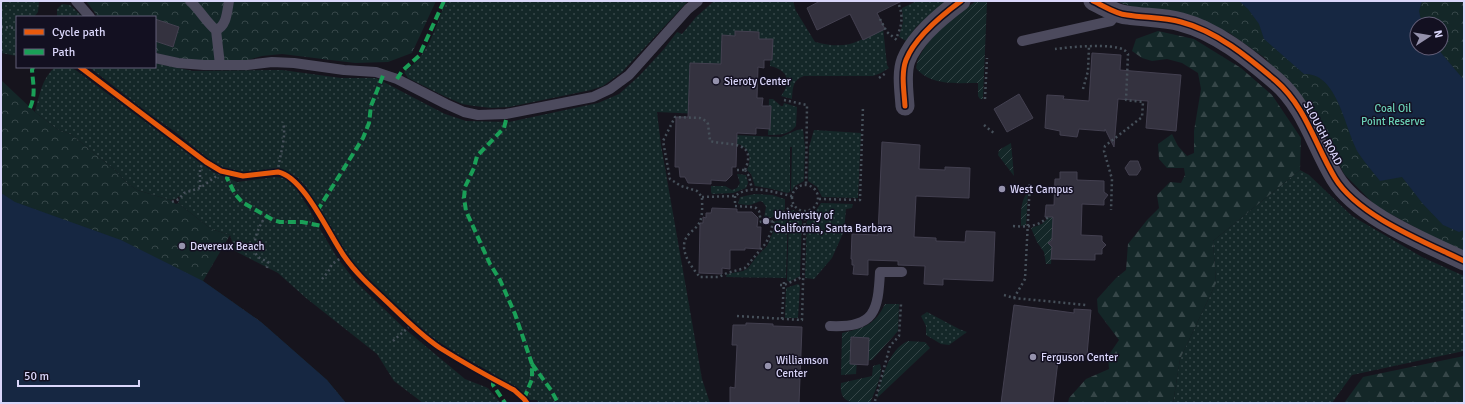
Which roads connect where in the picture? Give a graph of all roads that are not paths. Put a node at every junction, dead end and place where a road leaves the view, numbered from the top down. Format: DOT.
graph roads {
  1 [pos="76,1"];
  2 [pos="190,1"];
  3 [pos="229,1"];
  4 [pos="698,1"];
  5 [pos="961,1"];
  6 [pos="1093,1"];
  7 [pos="1117,13"];
  8 [pos="89,16"];
  9 [pos="216,30"];
  10 [pos="1022,41"];
  11 [pos="156,58"];
  12 [pos="220,65"];
  13 [pos="905,106"];
  14 [pos="1464,261"];
  15 [pos="902,272"];
  16 [pos="830,326"];
  1 -- 8 [label="lane"];
  2 -- 9 [label="lane"];
  3 -- 9 [label="lane"];
  4 -- 12 [label="lane"];
  5 -- 13 [label="street"];
  6 -- 7 [label="street, SLOUGH ROAD"];
  7 -- 10 [label="lane"];
  7 -- 14 [label="street, SLOUGH ROAD"];
  9 -- 12 [label="lane"];
  11 -- 12 [label="lane"];
  15 -- 16 [label="lane"];
}
